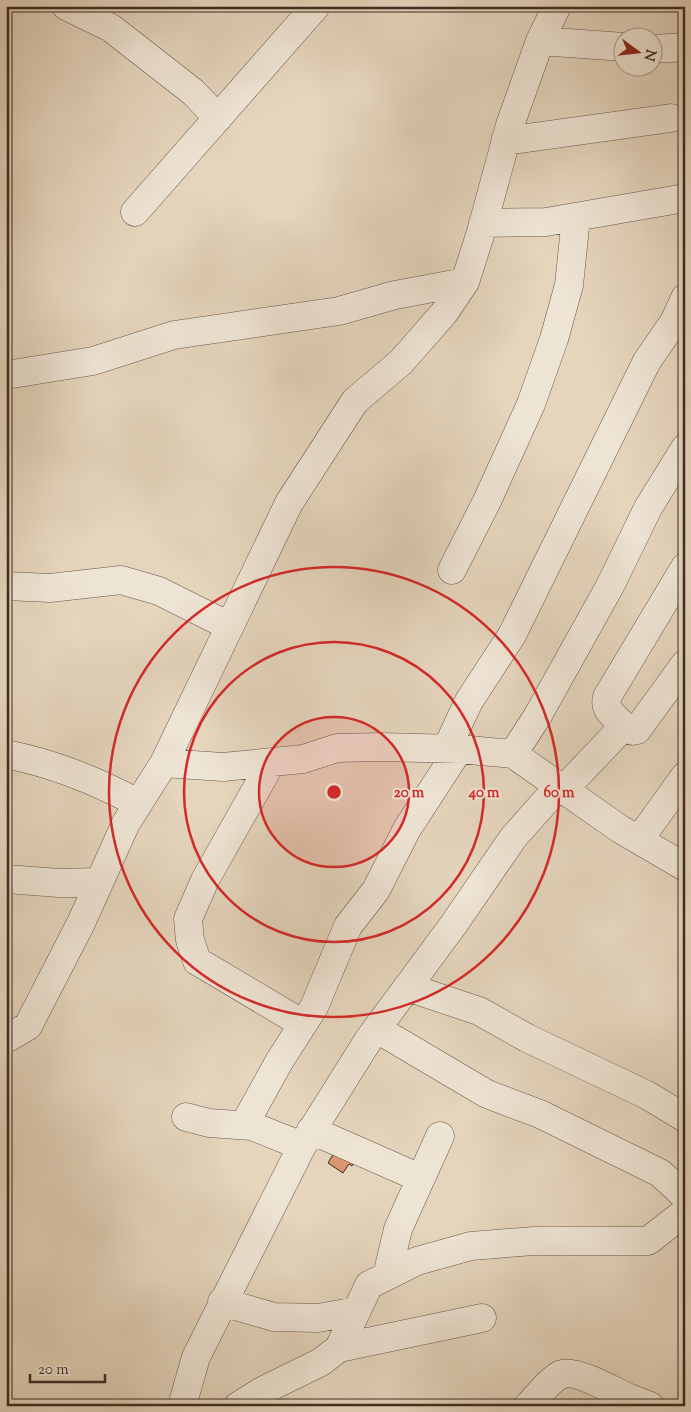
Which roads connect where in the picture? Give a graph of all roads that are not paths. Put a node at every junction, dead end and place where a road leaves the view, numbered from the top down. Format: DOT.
graph roads {
  1 [pos="66,6"];
  2 [pos="316,6"];
  3 [pos="557,6"];
  4 [pos="540,41"];
  5 [pos="614,46"];
  6 [pos="685,47"];
  7 [pos="664,48"];
  8 [pos="218,118"];
  9 [pos="671,118"];
  10 [pos="505,141"];
  11 [pos="685,198"];
  12 [pos="135,212"];
  13 [pos="576,218"];
  14 [pos="483,223"];
  15 [pos="465,282"];
  16 [pos="685,298"];
  17 [pos="6,375"];
  18 [pos="685,448"];
  19 [pos="685,567"];
  20 [pos="452,570"];
  21 [pos="6,586"];
  22 [pos="229,626"];
  23 [pos="685,664"];
  24 [pos="624,726"];
  25 [pos="453,749"];
  26 [pos="6,754"];
  27 [pos="513,754"];
  28 [pos="164,763"];
  29 [pos="271,763"];
  30 [pos="685,776"];
  31 [pos="561,788"];
  32 [pos="138,803"];
  33 [pos="639,840"];
  34 [pos="685,867"];
  35 [pos="6,879"];
  36 [pos="99,882"];
  37 [pos="407,986"];
  38 [pos="303,1024"];
  39 [pos="377,1029"];
  40 [pos="6,1039"];
  41 [pos="186,1117"];
  42 [pos="685,1118"];
  43 [pos="244,1125"];
  44 [pos="440,1136"];
  45 [pos="306,1138"];
  46 [pos="420,1178"];
  47 [pos="685,1196"];
  48 [pos="685,1212"];
  49 [pos="387,1276"];
  50 [pos="222,1302"];
  51 [pos="357,1311"];
  52 [pos="482,1318"];
  53 [pos="339,1348"];
  54 [pos="632,1403"];
  55 [pos="182,1406"];
  56 [pos="238,1406"];
  57 [pos="528,1406"];
  1 -- 8 [label="street"];
  2 -- 8 [label="street"];
  3 -- 4 [label="street"];
  4 -- 5 [label="street"];
  4 -- 10 [label="street"];
  6 -- 7 [label="street"];
  8 -- 12 [label="street"];
  9 -- 10 [label="street"];
  10 -- 14 [label="street"];
  11 -- 13 [label="street"];
  13 -- 14 [label="street"];
  13 -- 20 [label="street"];
  14 -- 15 [label="street"];
  15 -- 17 [label="street"];
  15 -- 22 [label="street"];
  16 -- 25 [label="street"];
  18 -- 27 [label="street"];
  19 -- 24 [label="street"];
  21 -- 22 [label="street"];
  22 -- 28 [label="street"];
  23 -- 24 [label="street"];
  24 -- 31 [label="street"];
  25 -- 27 [label="street"];
  25 -- 29 [label="street"];
  25 -- 38 [label="street"];
  26 -- 32 [label="street"];
  27 -- 31 [label="street"];
  28 -- 29 [label="street"];
  28 -- 32 [label="street"];
  29 -- 38 [label="street"];
  30 -- 33 [label="street"];
  31 -- 33 [label="street"];
  31 -- 37 [label="street"];
  32 -- 36 [label="street"];
  33 -- 34 [label="street"];
  35 -- 36 [label="street"];
  36 -- 40 [label="street"];
  37 -- 39 [label="street"];
  37 -- 42 [label="street"];
  38 -- 43 [label="street"];
  39 -- 45 [label="street"];
  39 -- 47 [label="street"];
  41 -- 43 [label="street"];
  43 -- 45 [label="street"];
  44 -- 46 [label="street"];
  45 -- 46 [label="street"];
  45 -- 50 [label="street"];
  46 -- 49 [label="street"];
  48 -- 49 [label="street"];
  49 -- 51 [label="street"];
  50 -- 51 [label="street"];
  50 -- 55 [label="street"];
  51 -- 53 [label="street"];
  52 -- 53 [label="street"];
  53 -- 56 [label="street"];
  54 -- 57 [label="street"];
}
